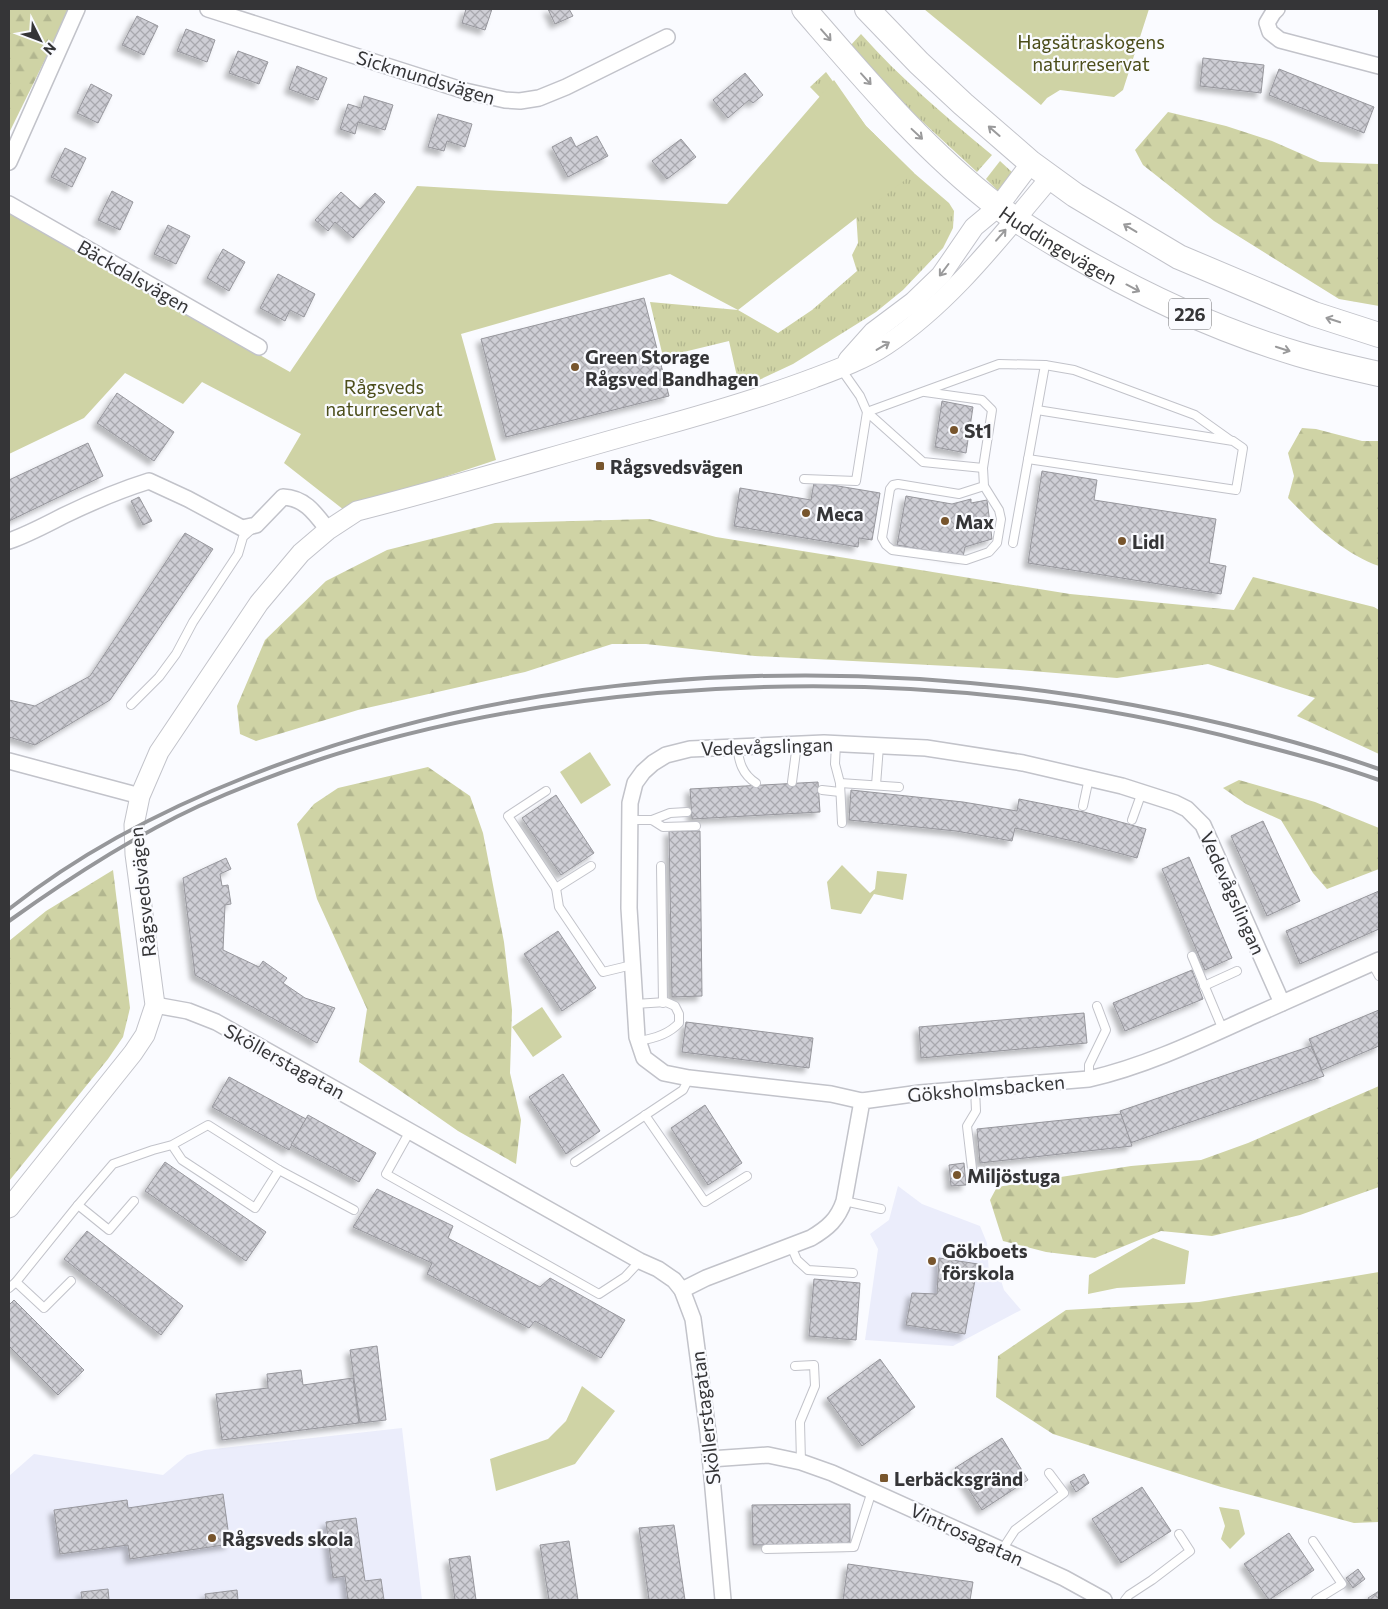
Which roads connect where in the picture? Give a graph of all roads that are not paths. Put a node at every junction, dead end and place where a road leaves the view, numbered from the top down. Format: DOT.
graph roads {
  1 [pos="77,9"];
  2 [pos="208,9"];
  3 [pos="804,9"];
  4 [pos="867,9"];
  5 [pos="1277,9"];
  6 [pos="667,37"];
  7 [pos="1379,66"];
  8 [pos="9,162"];
  9 [pos="1031,163"];
  10 [pos="1050,178"];
  11 [pos="9,204"];
  12 [pos="1007,212"];
  13 [pos="1379,335"];
  14 [pos="259,347"];
  15 [pos="1045,365"];
  16 [pos="840,368"];
  17 [pos="1379,374"];
  18 [pos="923,392"];
  19 [pos="1037,410"];
  20 [pos="868,412"];
  21 [pos="1232,441"];
  22 [pos="1028,458"];
  23 [pos="983,468"];
  24 [pos="804,479"];
  25 [pos="984,486"];
  26 [pos="256,525"];
  27 [pos="328,530"];
  28 [pos="9,541"];
  29 [pos="1013,543"];
  30 [pos="131,705"];
  31 [pos="836,743"];
  32 [pos="797,744"];
  33 [pos="737,746"];
  34 [pos="879,746"];
  35 [pos="9,761"];
  36 [pos="1089,778"];
  37 [pos="792,782"];
  38 [pos="756,783"];
  39 [pos="840,783"];
  40 [pos="876,786"];
  41 [pos="899,787"];
  42 [pos="822,790"];
  43 [pos="546,791"];
  44 [pos="840,792"];
  45 [pos="1142,792"];
  46 [pos="140,796"];
  47 [pos="1082,806"];
  48 [pos="687,812"];
  49 [pos="629,820"];
  50 [pos="652,820"];
  51 [pos="1132,820"];
  52 [pos="842,823"];
  53 [pos="696,826"];
  54 [pos="591,866"];
  55 [pos="660,866"];
  56 [pos="556,888"];
  57 [pos="1192,956"];
  58 [pos="632,965"];
  59 [pos="1377,967"];
  60 [pos="1237,971"];
  61 [pos="1204,986"];
  62 [pos="663,1003"];
  63 [pos="1282,1003"];
  64 [pos="635,1004"];
  65 [pos="155,1005"];
  66 [pos="1097,1006"];
  67 [pos="1223,1030"];
  68 [pos="638,1041"];
  69 [pos="690,1078"];
  70 [pos="1089,1079"];
  71 [pos="975,1089"];
  72 [pos="862,1101"];
  73 [pos="645,1115"];
  74 [pos="410,1131"];
  75 [pos="172,1145"];
  76 [pos="575,1162"];
  77 [pos="279,1170"];
  78 [pos="747,1176"];
  79 [pos="974,1177"];
  80 [pos="134,1201"];
  81 [pos="844,1201"];
  82 [pos="78,1205"];
  83 [pos="9,1208"];
  84 [pos="881,1209"];
  85 [pos="354,1210"];
  86 [pos="791,1246"];
  87 [pos="640,1260"];
  88 [pos="853,1272"];
  89 [pos="72,1281"];
  90 [pos="16,1282"];
  91 [pos="9,1288"];
  92 [pos="682,1290"];
  93 [pos="795,1366"];
  94 [pos="710,1459"];
  95 [pos="801,1462"];
  96 [pos="1049,1473"];
  97 [pos="872,1491"];
  98 [pos="1179,1534"];
  99 [pos="1313,1541"];
  100 [pos="766,1549"];
  101 [pos="1002,1550"];
  102 [pos="723,1600"];
  103 [pos="1104,1600"];
  104 [pos="1125,1600"];
  105 [pos="1316,1600"];
  1 -- 8 [label="street"];
  2 -- 6 [label="street, Sickmundsvägen"];
  3 -- 12 [label="main road, Huddingevägen / 226, one-way"];
  9 -- 4 [label="main road, 226, one-way"];
  5 -- 7 [label="street"];
  9 -- 10 [label="main road, 226"];
  9 -- 12 [label="street, Rågsvedsvägen"];
  10 -- 12 [label="street, Rågsvedsvägen"];
  13 -- 10 [label="main road, 226, one-way"];
  11 -- 14 [label="street, Bäckdalsvägen"];
  12 -- 16 [label="street, Rågsvedsvägen, one-way"];
  16 -- 12 [label="street, Rågsvedsvägen, one-way"];
  12 -- 17 [label="main road, Huddingevägen / 226, one-way"];
  15 -- 18 [label="lane"];
  15 -- 19 [label="lane"];
  15 -- 21 [label="lane"];
  16 -- 20 [label="lane"];
  16 -- 27 [label="street, Rågsvedsvägen"];
  18 -- 20 [label="lane"];
  18 -- 23 [label="lane"];
  19 -- 21 [label="lane"];
  19 -- 22 [label="lane"];
  20 -- 23 [label="lane"];
  20 -- 24 [label="lane"];
  21 -- 22 [label="lane"];
  22 -- 29 [label="lane"];
  23 -- 25 [label="lane"];
  25 -- 25 [label="lane"];
  26 -- 27 [label="street"];
  26 -- 28 [label="street"];
  26 -- 30 [label="lane"];
  27 -- 46 [label="street, Rågsvedsvägen"];
  31 -- 32 [label="street, Vedevågslingan"];
  31 -- 34 [label="street, Vedevågslingan"];
  31 -- 39 [label="lane"];
  32 -- 33 [label="street, Vedevågslingan"];
  32 -- 37 [label="lane"];
  33 -- 38 [label="lane"];
  33 -- 49 [label="street, Vedevågslingan"];
  34 -- 36 [label="street, Vedevågslingan"];
  34 -- 40 [label="lane"];
  35 -- 46 [label="street"];
  36 -- 45 [label="street, Vedevågslingan"];
  36 -- 47 [label="lane"];
  39 -- 40 [label="lane"];
  39 -- 44 [label="lane"];
  40 -- 41 [label="lane"];
  42 -- 44 [label="lane"];
  43 -- 56 [label="lane"];
  44 -- 52 [label="lane"];
  45 -- 51 [label="lane"];
  45 -- 63 [label="street, Vedevågslingan"];
  46 -- 65 [label="street, Rågsvedsvägen"];
  48 -- 50 [label="lane"];
  49 -- 50 [label="lane"];
  49 -- 58 [label="street, Vedevågslingan"];
  50 -- 53 [label="lane"];
  54 -- 56 [label="lane"];
  55 -- 62 [label="lane"];
  56 -- 58 [label="lane"];
  57 -- 61 [label="lane"];
  58 -- 64 [label="street, Vedevågslingan"];
  59 -- 63 [label="street, Göksholmsbacken"];
  60 -- 61 [label="lane"];
  61 -- 67 [label="lane"];
  62 -- 64 [label="lane"];
  62 -- 68 [label="lane"];
  63 -- 67 [label="street, Göksholmsbacken"];
  64 -- 68 [label="street, Vedevågslingan"];
  65 -- 74 [label="street, Sköllerstagatan"];
  65 -- 83 [label="street, Rågsvedsvägen"];
  66 -- 70 [label="lane"];
  67 -- 70 [label="street, Göksholmsbacken"];
  68 -- 69 [label="street, Vedevågslingan"];
  69 -- 72 [label="street, Vedevågslingan"];
  69 -- 73 [label="lane"];
  70 -- 71 [label="street, Göksholmsbacken"];
  71 -- 72 [label="street, Göksholmsbacken"];
  71 -- 79 [label="lane"];
  72 -- 81 [label="street"];
  73 -- 76 [label="lane"];
  73 -- 78 [label="lane"];
  74 -- 87 [label="street, Sköllerstagatan"];
  74 -- 87 [label="lane"];
  75 -- 77 [label="lane"];
  75 -- 77 [label="lane"];
  75 -- 82 [label="lane"];
  77 -- 85 [label="lane"];
  80 -- 82 [label="lane"];
  81 -- 84 [label="lane"];
  81 -- 86 [label="street"];
  82 -- 90 [label="lane"];
  86 -- 88 [label="lane"];
  86 -- 92 [label="street"];
  87 -- 92 [label="street, Sköllerstagatan"];
  89 -- 90 [label="lane"];
  90 -- 91 [label="lane"];
  92 -- 94 [label="street, Sköllerstagatan"];
  93 -- 95 [label="lane"];
  94 -- 95 [label="street, Vintrosagatan"];
  94 -- 102 [label="street, Sköllerstagatan"];
  95 -- 97 [label="street, Vintrosagatan"];
  96 -- 101 [label="lane"];
  97 -- 100 [label="lane"];
  97 -- 101 [label="street, Vintrosagatan"];
  98 -- 104 [label="lane"];
  99 -- 105 [label="lane"];
  101 -- 103 [label="street, Vintrosagatan"];
}
